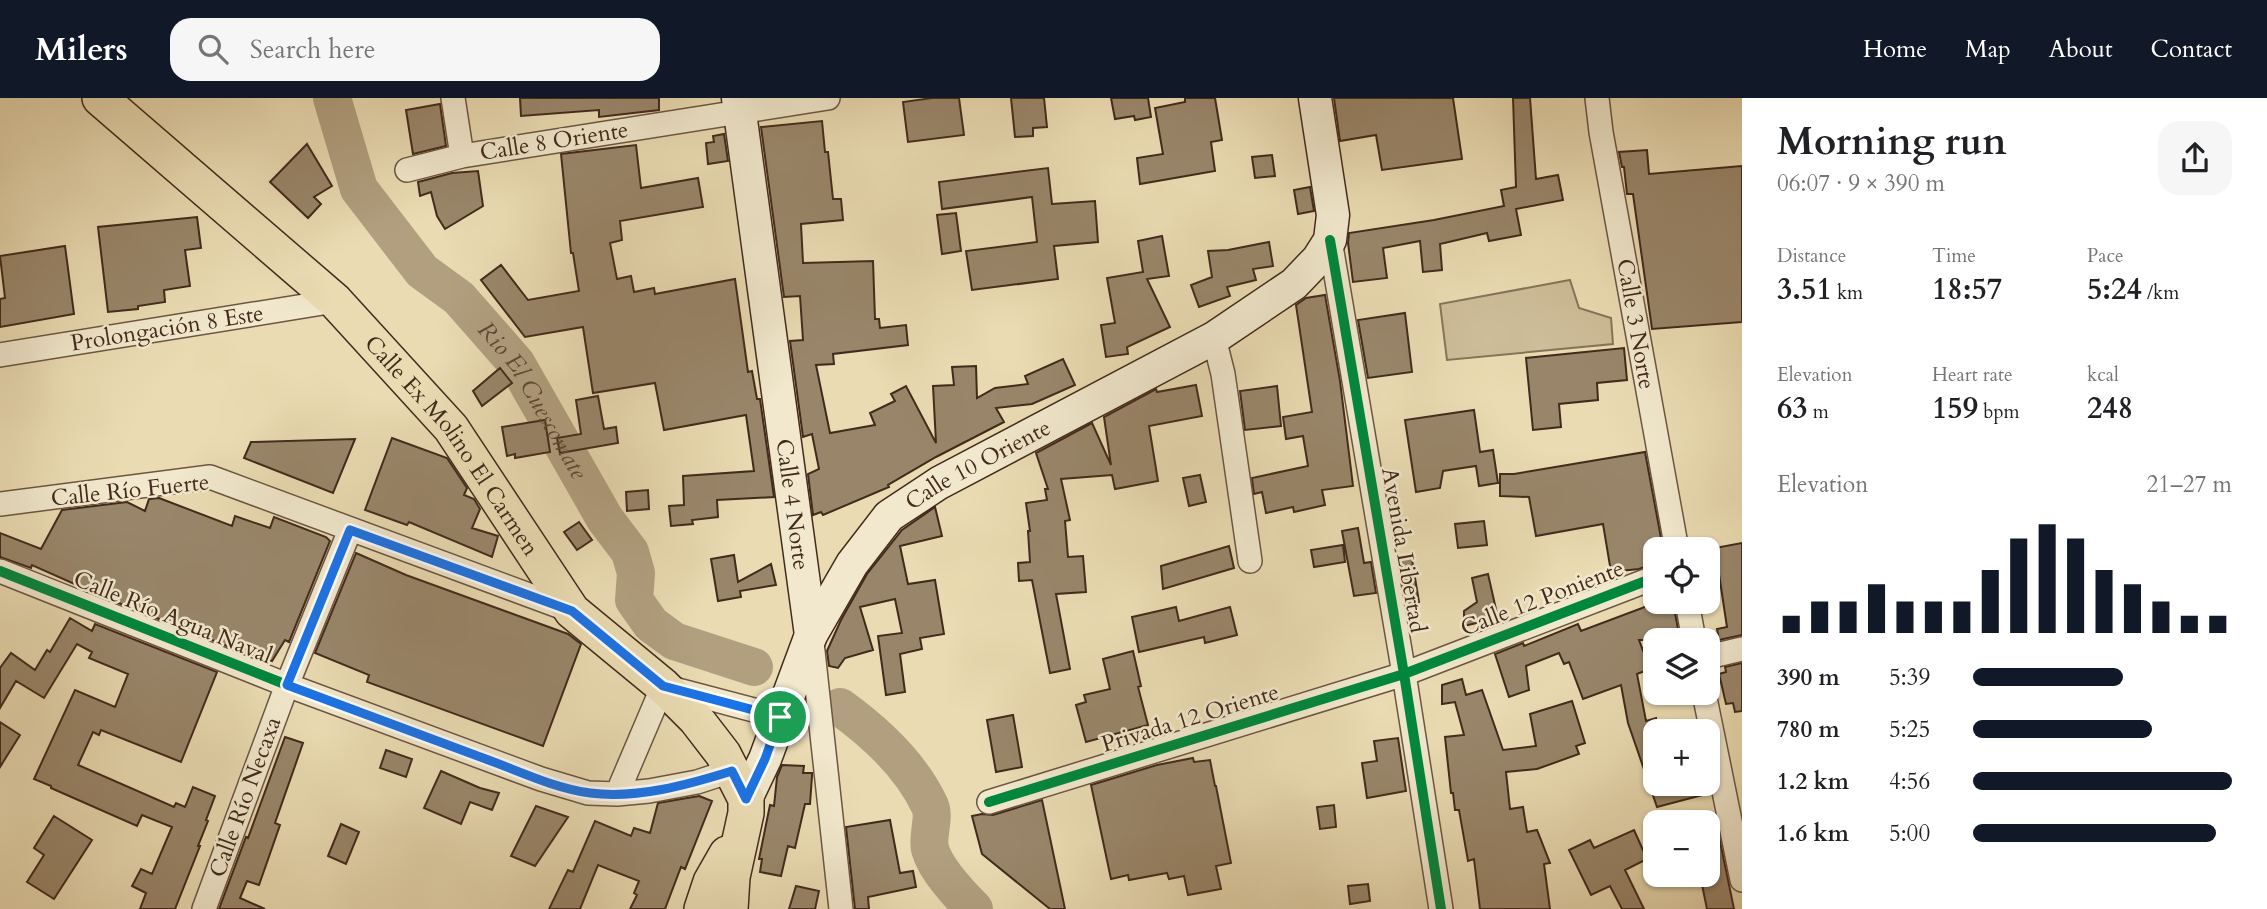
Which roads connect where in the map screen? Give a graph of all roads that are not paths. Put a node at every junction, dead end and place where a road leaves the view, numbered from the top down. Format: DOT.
graph roads {
  1 [pos="100,98"];
  2 [pos="453,98"];
  3 [pos="828,98"];
  4 [pos="1315,98"];
  5 [pos="1597,98"];
  6 [pos="739,104"];
  7 [pos="462,156"];
  8 [pos="407,170"];
  9 [pos="1330,240"];
  10 [pos="335,301"];
  11 [pos="1214,338"];
  12 [pos="0,355"];
  13 [pos="0,504"];
  14 [pos="350,530"];
  15 [pos="1675,537"];
  16 [pos="1250,561"];
  17 [pos="0,571"];
  18 [pos="1643,582"];
  19 [pos="572,611"];
  20 [pos="811,635"];
  21 [pos="1742,649"];
  22 [pos="1720,654"];
  23 [pos="1404,674"];
  24 [pos="287,685"];
  25 [pos="663,686"];
  26 [pos="1706,705"];
  27 [pos="780,717"];
  28 [pos="617,794"];
  29 [pos="739,800"];
  30 [pos="989,802"];
  31 [pos="1742,880"];
  32 [pos="204,909"];
  33 [pos="702,909"];
  34 [pos="730,909"];
  35 [pos="841,909"];
  36 [pos="1441,909"];
  1 -- 10 [label="main road, Calle Ex Molino El Carmen"];
  2 -- 7 [label="street"];
  3 -- 6 [label="street, Calle 8 Oriente"];
  4 -- 9 [label="main road, Avenida Libertad"];
  5 -- 15 [label="street, Calle 3 Norte"];
  6 -- 7 [label="street, Calle 8 Oriente"];
  6 -- 20 [label="main road, Calle 4 Norte"];
  7 -- 8 [label="street, Calle 8 Oriente"];
  9 -- 11 [label="main road, Calle 10 Oriente"];
  9 -- 23 [label="street, Avenida Libertad"];
  10 -- 12 [label="street, Prolongación 8 Este"];
  10 -- 19 [label="main road, Calle Ex Molino El Carmen"];
  11 -- 16 [label="street"];
  11 -- 20 [label="main road, Calle 10 Oriente"];
  13 -- 14 [label="street, Calle Río Fuerte"];
  14 -- 19 [label="street, Calle Río Fuerte"];
  14 -- 24 [label="street, Calle Río Necaxa"];
  17 -- 24 [label="street, Calle Río Agua Naval"];
  18 -- 23 [label="street, Calle 12 Poniente"];
  19 -- 25 [label="main road, Calle Ex Molino El Carmen"];
  20 -- 27 [label="main road, Calle 10 Oriente"];
  20 -- 35 [label="street, Calle 4 Norte"];
  21 -- 22 [label="street"];
  23 -- 30 [label="street, Privada 12 Oriente"];
  23 -- 36 [label="street, Avenida Libertad"];
  24 -- 28 [label="street, Calle Río Agua Naval"];
  24 -- 32 [label="street, Calle Río Necaxa"];
  25 -- 27 [label="street"];
  25 -- 28 [label="street"];
  25 -- 29 [label="main road, Calle Ex Molino El Carmen"];
  26 -- 31 [label="street"];
  27 -- 29 [label="main road, Calle 10 Oriente"];
  28 -- 29 [label="street, Calle Río Agua Naval"];
  29 -- 33 [label="main road"];
  29 -- 34 [label="main road"];
}
